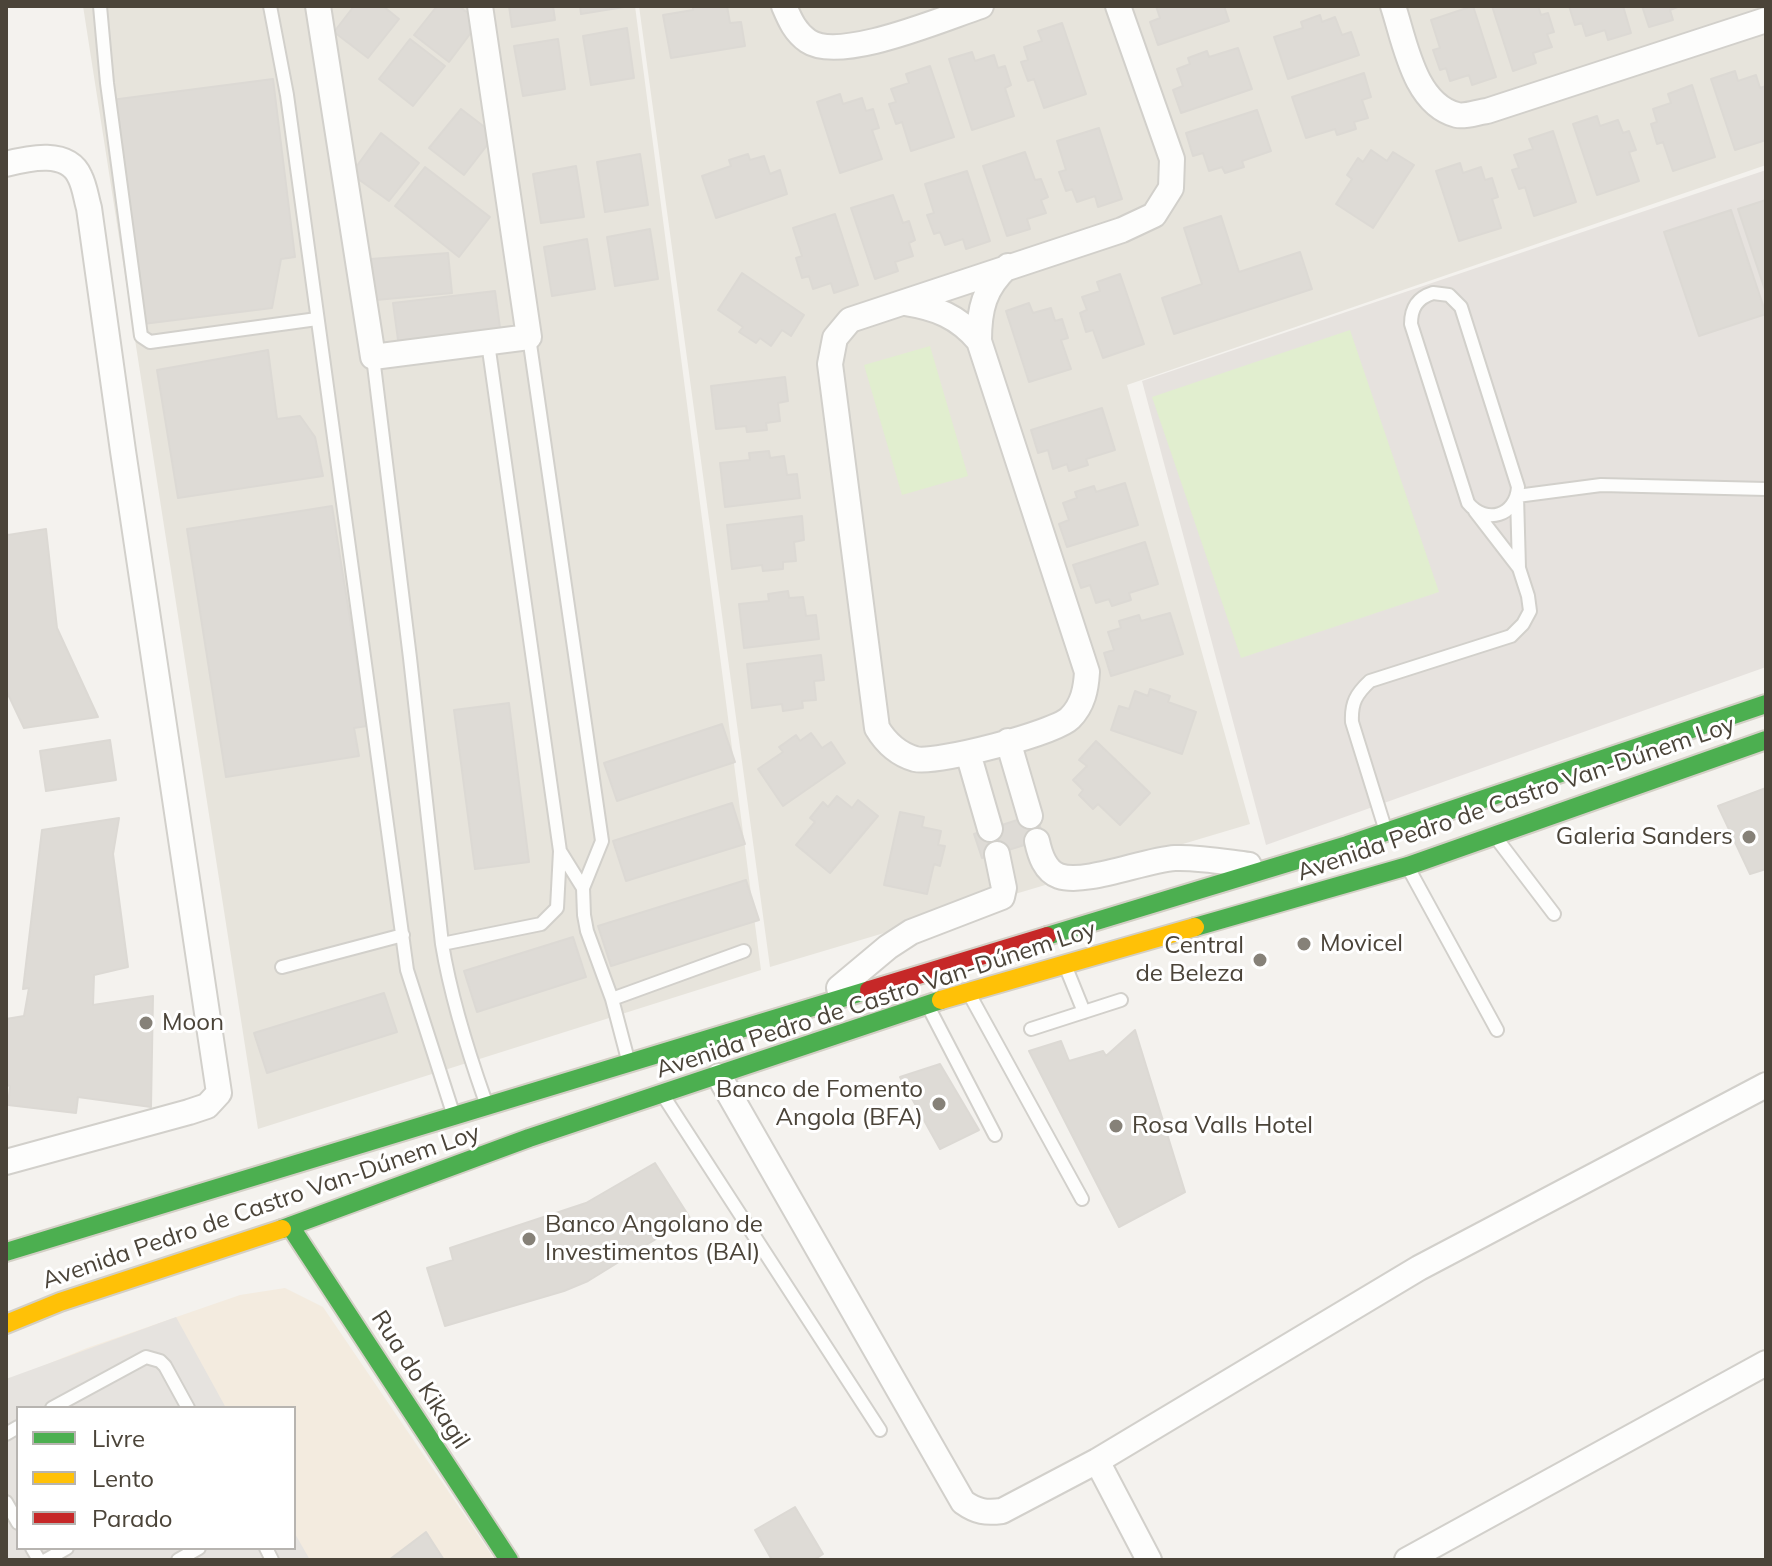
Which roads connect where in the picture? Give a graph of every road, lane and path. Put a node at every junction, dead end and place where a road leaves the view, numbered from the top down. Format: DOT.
graph roads {
  1 [pos="100,6"];
  2 [pos="270,6"];
  3 [pos="318,6"];
  4 [pos="480,6"];
  5 [pos="784,6"];
  6 [pos="981,6"];
  7 [pos="1118,6"];
  8 [pos="1393,6"];
  9 [pos="1766,20"];
  10 [pos="6,164"];
  11 [pos="1008,266"];
  12 [pos="903,302"];
  13 [pos="317,319"];
  14 [pos="529,337"];
  15 [pos="979,341"];
  16 [pos="488,343"];
  17 [pos="373,357"];
  18 [pos="1766,489"];
  19 [pos="1517,496"];
  20 [pos="1474,510"];
  21 [pos="1519,568"];
  22 [pos="1766,704"];
  23 [pos="1766,740"];
  24 [pos="1008,741"];
  25 [pos="968,753"];
  26 [pos="1030,816"];
  27 [pos="990,829"];
  28 [pos="1386,832"];
  29 [pos="1495,836"];
  30 [pos="1037,841"];
  31 [pos="560,851"];
  32 [pos="997,854"];
  33 [pos="1408,866"];
  34 [pos="1275,867"];
  35 [pos="583,888"];
  36 [pos="1554,914"];
  37 [pos="403,935"];
  38 [pos="442,944"];
  39 [pos="744,951"];
  40 [pos="1065,963"];
  41 [pos="282,967"];
  42 [pos="968,992"];
  43 [pos="612,999"];
  44 [pos="1121,1000"];
  45 [pos="926,1004"];
  46 [pos="819,1005"];
  47 [pos="1084,1012"];
  48 [pos="1031,1029"];
  49 [pos="1497,1030"];
  50 [pos="629,1063"];
  51 [pos="719,1076"];
  52 [pos="1766,1085"];
  53 [pos="662,1094"];
  54 [pos="487,1107"];
  55 [pos="454,1117"];
  56 [pos="995,1135"];
  57 [pos="6,1162"];
  58 [pos="1082,1199"];
  59 [pos="290,1226"];
  60 [pos="6,1252"];
  61 [pos="60,1302"];
  62 [pos="6,1324"];
  63 [pos="6,1334"];
  64 [pos="1766,1363"];
  65 [pos="56,1406"];
  66 [pos="186,1406"];
  67 [pos="880,1430"];
  68 [pos="1097,1461"];
  69 [pos="64,1550"];
  70 [pos="196,1550"];
  71 [pos="46,1560"];
  72 [pos="178,1560"];
  73 [pos="509,1560"];
  74 [pos="1149,1560"];
  75 [pos="1407,1560"];
  1 -- 13 [label="lane"];
  2 -- 13 [label="lane"];
  3 -- 17 [label="street"];
  4 -- 14 [label="street"];
  5 -- 6 [label="street"];
  7 -- 11 [label="street"];
  8 -- 9 [label="street"];
  10 -- 57 [label="street"];
  11 -- 12 [label="street"];
  11 -- 15 [label="street"];
  12 -- 15 [label="street"];
  12 -- 25 [label="street"];
  13 -- 37 [label="lane"];
  14 -- 16 [label="street"];
  14 -- 35 [label="lane"];
  15 -- 24 [label="street"];
  16 -- 17 [label="street"];
  16 -- 31 [label="lane"];
  17 -- 38 [label="lane"];
  18 -- 19 [label="lane"];
  19 -- 20 [label="lane"];
  19 -- 20 [label="lane"];
  19 -- 21 [label="lane"];
  20 -- 21 [label="lane"];
  21 -- 28 [label="lane"];
  22 -- 28 [label="main road, Avenida Pedro de Castro Van-Dúnem Loy"];
  23 -- 29 [label="main road, Avenida Pedro de Castro Van-Dúnem Loy"];
  24 -- 25 [label="street"];
  24 -- 26 [label="street"];
  25 -- 27 [label="street"];
  28 -- 34 [label="main road, Avenida Pedro de Castro Van-Dúnem Loy"];
  29 -- 33 [label="main road, Avenida Pedro de Castro Van-Dúnem Loy"];
  29 -- 36 [label="lane"];
  30 -- 34 [label="street"];
  31 -- 35 [label="lane"];
  31 -- 38 [label="lane"];
  32 -- 46 [label="street"];
  33 -- 40 [label="main road, Avenida Pedro de Castro Van-Dúnem Loy"];
  33 -- 49 [label="lane"];
  34 -- 46 [label="main road, Avenida Pedro de Castro Van-Dúnem Loy"];
  35 -- 43 [label="lane"];
  37 -- 41 [label="lane"];
  37 -- 55 [label="lane"];
  38 -- 54 [label="lane"];
  39 -- 43 [label="lane"];
  40 -- 42 [label="main road, Avenida Pedro de Castro Van-Dúnem Loy"];
  40 -- 47 [label="lane"];
  42 -- 45 [label="main road, Avenida Pedro de Castro Van-Dúnem Loy"];
  42 -- 58 [label="lane"];
  43 -- 50 [label="lane"];
  44 -- 47 [label="lane"];
  45 -- 51 [label="main road, Avenida Pedro de Castro Van-Dúnem Loy"];
  45 -- 56 [label="lane"];
  46 -- 50 [label="main road, Avenida Pedro de Castro Van-Dúnem Loy"];
  47 -- 48 [label="lane"];
  50 -- 54 [label="main road, Avenida Pedro de Castro Van-Dúnem Loy"];
  51 -- 53 [label="main road, Avenida Pedro de Castro Van-Dúnem Loy"];
  51 -- 68 [label="street"];
  52 -- 68 [label="street"];
  53 -- 59 [label="main road, Avenida Pedro de Castro Van-Dúnem Loy"];
  53 -- 67 [label="lane"];
  54 -- 55 [label="main road, Avenida Pedro de Castro Van-Dúnem Loy"];
  55 -- 60 [label="main road, Avenida Pedro de Castro Van-Dúnem Loy"];
  59 -- 61 [label="main road, Avenida Pedro de Castro Van-Dúnem Loy"];
  59 -- 73 [label="main road, Rua do Kikagil"];
  61 -- 62 [label="main road, Avenida Pedro de Castro Van-Dúnem Loy"];
  61 -- 63 [label="lane"];
  64 -- 75 [label="street"];
  65 -- 66 [label="lane"];
  68 -- 74 [label="street"];
  69 -- 71 [label="lane"];
  70 -- 72 [label="lane"];
}
